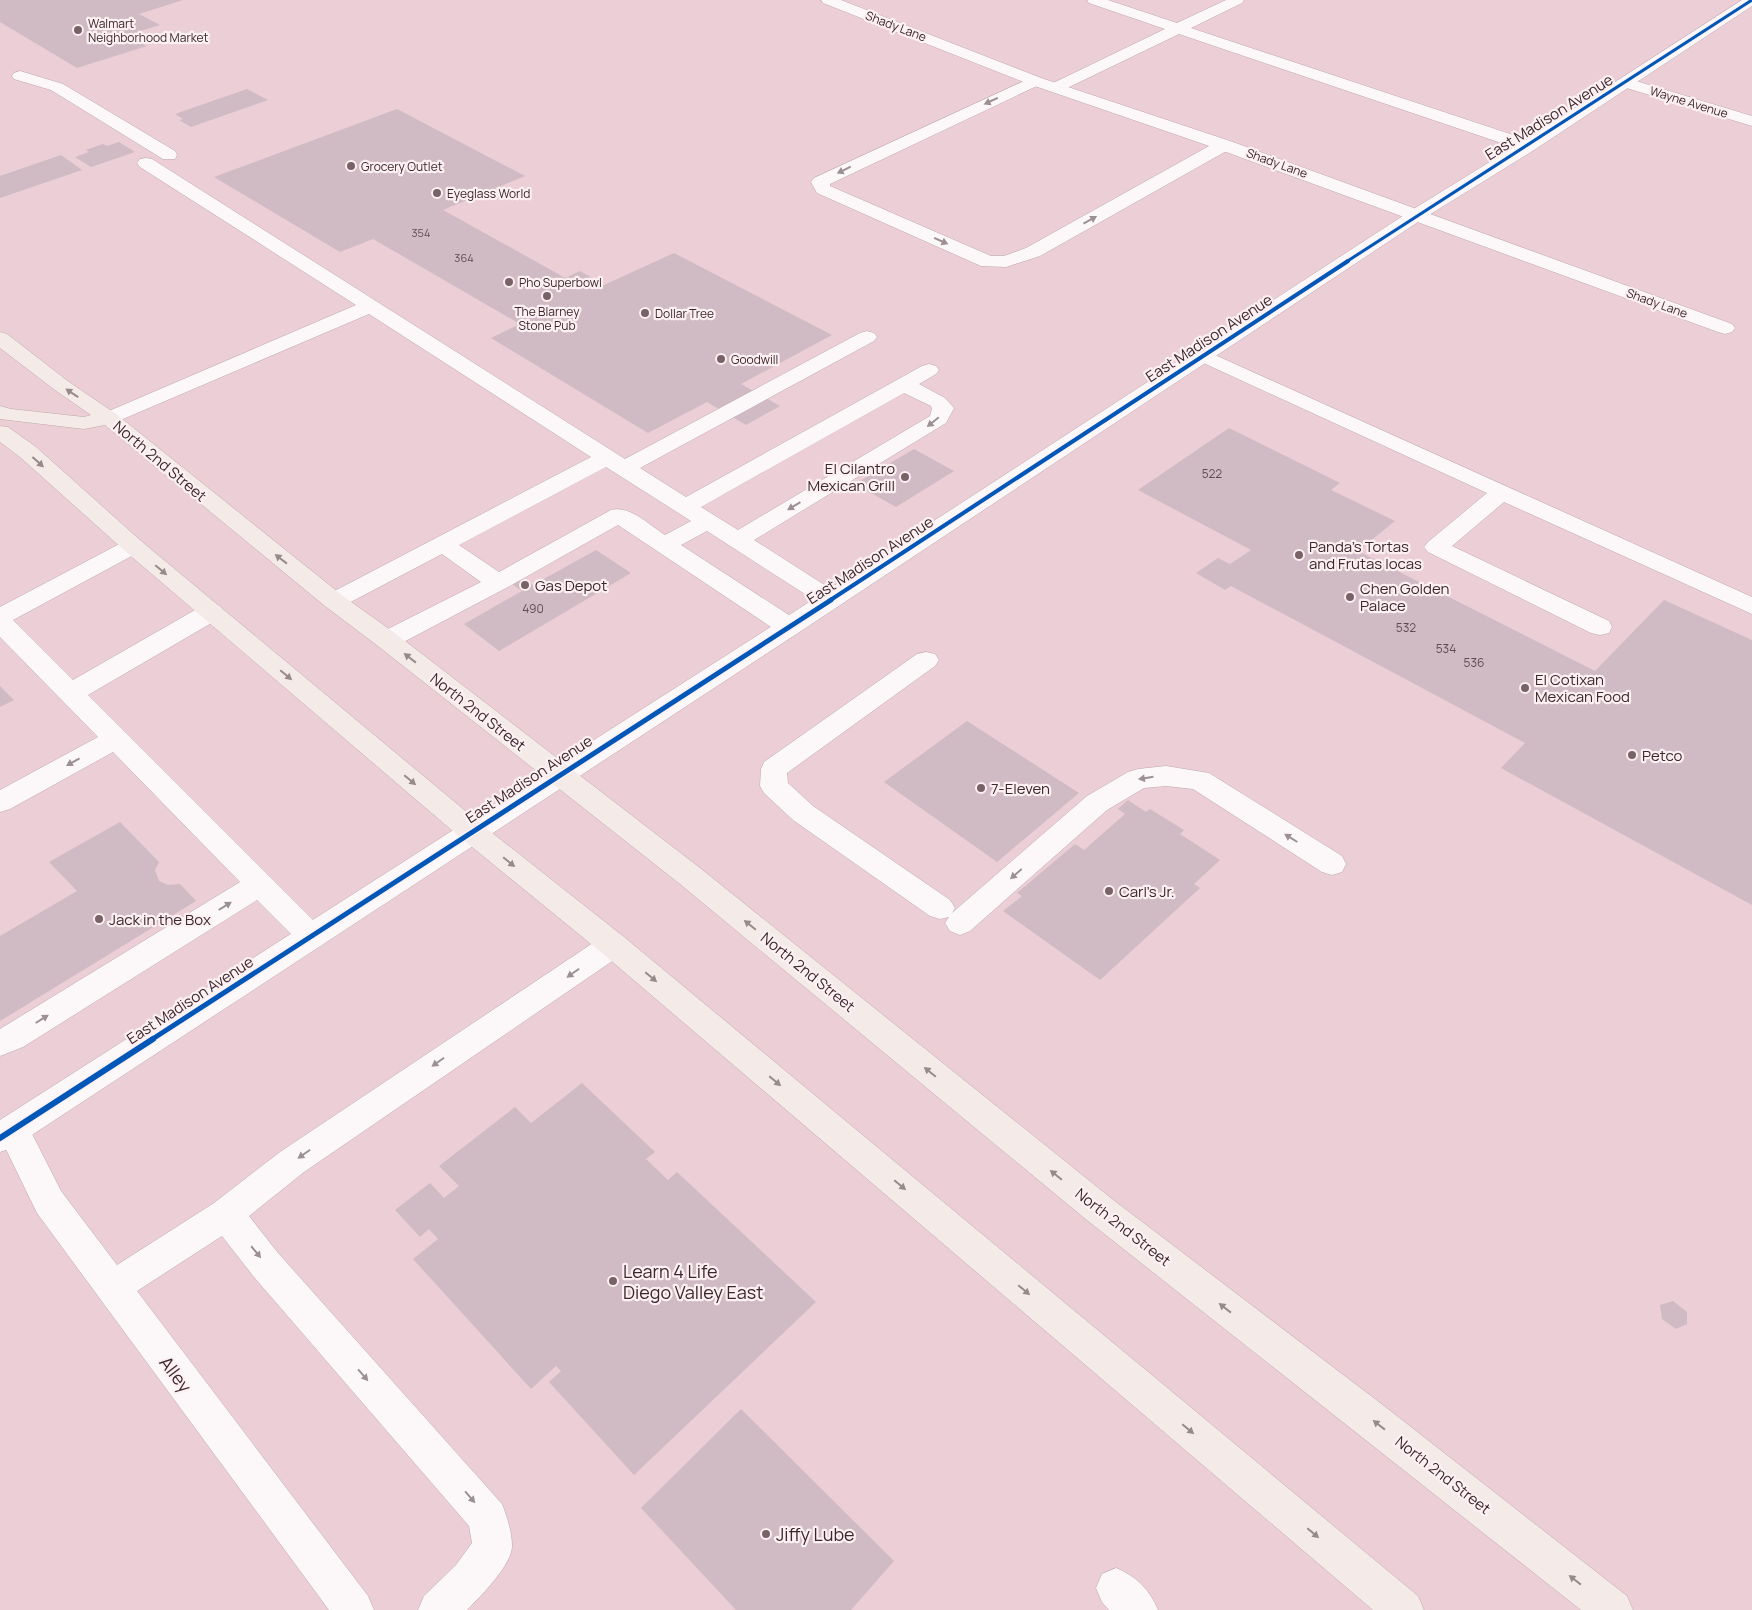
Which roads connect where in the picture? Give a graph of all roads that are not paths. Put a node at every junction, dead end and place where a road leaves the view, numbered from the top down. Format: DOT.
graph roads {
  1 [pos="828,0"];
  2 [pos="1094,0"];
  3 [pos="1237,0"];
  4 [pos="1752,0"];
  5 [pos="1178,28"];
  6 [pos="20,76"];
  7 [pos="1035,81"];
  8 [pos="1626,83"];
  9 [pos="1055,88"];
  10 [pos="1752,122"];
  11 [pos="1224,144"];
  12 [pos="1528,146"];
  13 [pos="168,155"];
  14 [pos="146,163"];
  15 [pos="1418,214"];
  16 [pos="371,306"];
  17 [pos="1724,328"];
  18 [pos="866,337"];
  19 [pos="0,338"];
  20 [pos="1204,356"];
  21 [pos="928,370"];
  22 [pos="903,384"];
  23 [pos="0,412"];
  24 [pos="109,418"];
  25 [pos="0,432"];
  26 [pos="616,462"];
  27 [pos="1502,492"];
  28 [pos="685,506"];
  29 [pos="708,521"];
  30 [pos="738,540"];
  31 [pos="443,544"];
  32 [pos="664,545"];
  33 [pos="133,546"];
  34 [pos="498,583"];
  35 [pos="832,600"];
  36 [pos="334,601"];
  37 [pos="1752,606"];
  38 [pos="211,612"];
  39 [pos="0,617"];
  40 [pos="0,622"];
  41 [pos="1600,627"];
  42 [pos="789,628"];
  43 [pos="387,640"];
  44 [pos="926,660"];
  45 [pos="71,693"];
  46 [pos="116,739"];
  47 [pos="558,775"];
  48 [pos="0,802"];
  49 [pos="471,831"];
  50 [pos="1332,864"];
  51 [pos="260,884"];
  52 [pos="312,937"];
  53 [pos="613,945"];
  54 [pos="0,1043"];
  55 [pos="6,1134"];
  56 [pos="226,1214"];
  57 [pos="112,1288"];
  58 [pos="354,1610"];
  59 [pos="438,1610"];
  60 [pos="1404,1610"];
  61 [pos="1613,1610"];
  1 -- 7 [label="street, Shady Lane"];
  2 -- 5 [label="street"];
  3 -- 5 [label="street"];
  4 -- 8 [label="street, East Madison Avenue"];
  5 -- 9 [label="street"];
  5 -- 12 [label="street"];
  6 -- 13 [label="street"];
  7 -- 9 [label="street, Shady Lane"];
  7 -- 11 [label="street, one-way"];
  8 -- 10 [label="street, Wayne Avenue"];
  8 -- 12 [label="street, East Madison Avenue"];
  9 -- 11 [label="street, Shady Lane"];
  11 -- 15 [label="street, Shady Lane"];
  12 -- 15 [label="street, East Madison Avenue"];
  14 -- 16 [label="street"];
  15 -- 17 [label="street, Shady Lane"];
  15 -- 20 [label="street, East Madison Avenue"];
  16 -- 24 [label="street"];
  16 -- 26 [label="street"];
  18 -- 26 [label="street"];
  24 -- 19 [label="main road, North 2nd Street, one-way"];
  20 -- 27 [label="street"];
  20 -- 35 [label="street, East Madison Avenue"];
  21 -- 22 [label="street"];
  22 -- 28 [label="street"];
  22 -- 30 [label="street, one-way"];
  23 -- 24 [label="main road"];
  36 -- 24 [label="main road, North 2nd Street, one-way"];
  25 -- 33 [label="main road, one-way"];
  26 -- 28 [label="street"];
  26 -- 31 [label="street"];
  27 -- 37 [label="street"];
  27 -- 41 [label="street"];
  28 -- 29 [label="street"];
  29 -- 30 [label="street"];
  29 -- 32 [label="street"];
  30 -- 35 [label="street"];
  31 -- 34 [label="street"];
  31 -- 36 [label="street"];
  32 -- 34 [label="street"];
  32 -- 42 [label="street"];
  33 -- 38 [label="main road, one-way"];
  33 -- 39 [label="street"];
  34 -- 43 [label="street"];
  35 -- 42 [label="street, East Madison Avenue"];
  36 -- 43 [label="main road, North 2nd Street"];
  38 -- 45 [label="street"];
  38 -- 49 [label="main road, one-way"];
  40 -- 45 [label="street"];
  42 -- 47 [label="street, East Madison Avenue"];
  47 -- 43 [label="main road, North 2nd Street, one-way"];
  50 -- 44 [label="street, one-way"];
  45 -- 46 [label="street"];
  46 -- 48 [label="street, one-way"];
  46 -- 51 [label="street"];
  47 -- 49 [label="street, East Madison Avenue"];
  61 -- 47 [label="main road, North 2nd Street, one-way"];
  49 -- 52 [label="street, East Madison Avenue"];
  49 -- 53 [label="main road, one-way"];
  51 -- 52 [label="street"];
  54 -- 51 [label="street, one-way"];
  52 -- 55 [label="street, East Madison Avenue"];
  53 -- 56 [label="street, one-way"];
  53 -- 60 [label="main road, one-way"];
  55 -- 57 [label="street, Alley"];
  56 -- 57 [label="street"];
  56 -- 59 [label="street, one-way"];
  57 -- 58 [label="street, Alley"];
}
